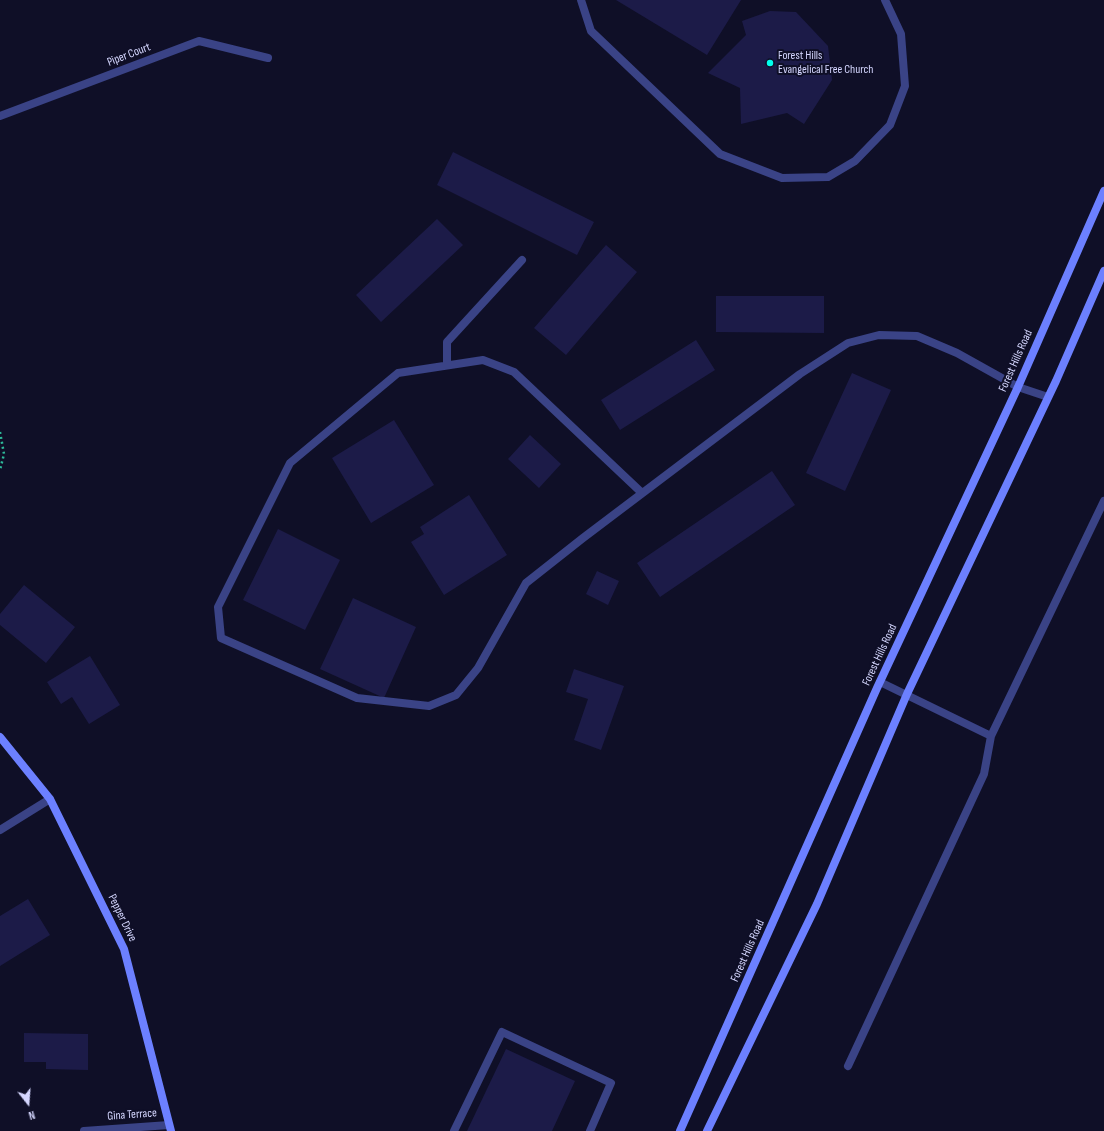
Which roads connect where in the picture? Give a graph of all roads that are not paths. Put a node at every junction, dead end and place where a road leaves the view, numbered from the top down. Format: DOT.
graph roads {
  1 [pos="581,0"];
  2 [pos="885,0"];
  3 [pos="268,58"];
  4 [pos="0,116"];
  5 [pos="1104,191"];
  6 [pos="522,260"];
  7 [pos="1104,271"];
  8 [pos="447,365"];
  9 [pos="1018,387"];
  10 [pos="1048,397"];
  11 [pos="642,493"];
  12 [pos="1104,501"];
  13 [pos="880,682"];
  14 [pos="907,694"];
  15 [pos="991,736"];
  16 [pos="0,738"];
  17 [pos="50,799"];
  18 [pos="0,830"];
  19 [pos="848,1066"];
  20 [pos="170,1128"];
  21 [pos="84,1131"];
  22 [pos="158,1131"];
  23 [pos="454,1131"];
  24 [pos="590,1131"];
  25 [pos="680,1131"];
  26 [pos="707,1131"];
  1 -- 2 [label="street"];
  3 -- 4 [label="street, Piper Court"];
  5 -- 9 [label="street, Forest Hills Road"];
  6 -- 8 [label="street"];
  7 -- 10 [label="street"];
  8 -- 11 [label="street"];
  8 -- 11 [label="street"];
  9 -- 10 [label="street"];
  9 -- 11 [label="street"];
  9 -- 13 [label="street, Forest Hills Road"];
  10 -- 14 [label="street"];
  12 -- 15 [label="street"];
  13 -- 14 [label="street"];
  13 -- 25 [label="street, Forest Hills Road"];
  14 -- 15 [label="street"];
  14 -- 26 [label="street"];
  15 -- 19 [label="street"];
  16 -- 17 [label="street, Pepper Drive"];
  17 -- 18 [label="street"];
  17 -- 20 [label="street, Pepper Drive"];
  20 -- 21 [label="street, Gina Terrace"];
  20 -- 22 [label="street, Gina Terrace"];
  23 -- 24 [label="street"];
}
